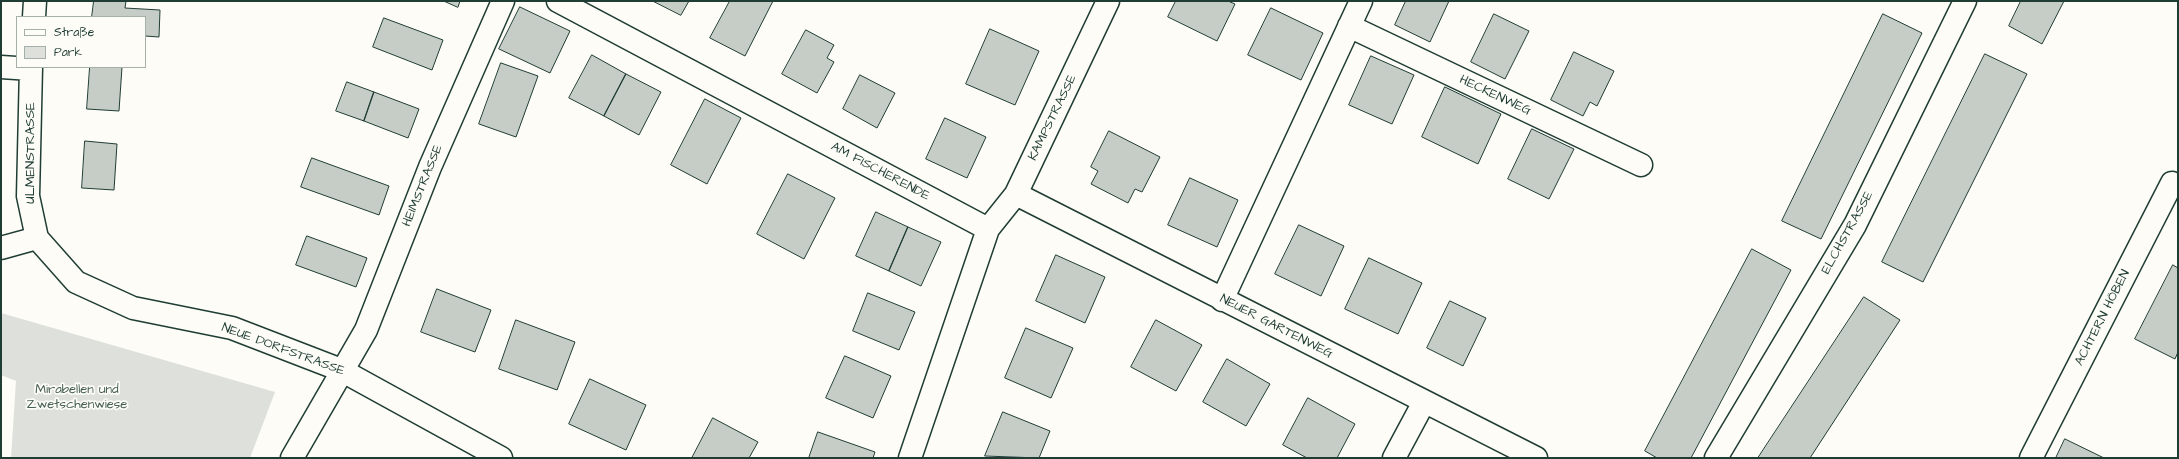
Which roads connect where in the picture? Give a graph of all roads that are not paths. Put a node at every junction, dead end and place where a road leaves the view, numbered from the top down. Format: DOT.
graph roads {
  1 [pos="35,1"];
  2 [pos="503,1"];
  3 [pos="558,1"];
  4 [pos="1108,1"];
  5 [pos="1361,1"];
  6 [pos="1965,1"];
  7 [pos="34,16"];
  8 [pos="1349,26"];
  9 [pos="1,67"];
  10 [pos="16,68"];
  11 [pos="31,68"];
  12 [pos="1641,165"];
  13 [pos="2178,186"];
  14 [pos="1016,194"];
  15 [pos="988,229"];
  16 [pos="37,238"];
  17 [pos="1,248"];
  18 [pos="1222,300"];
  19 [pos="341,370"];
  20 [pos="1424,402"];
  21 [pos="292,458"];
  22 [pos="501,458"];
  23 [pos="910,458"];
  24 [pos="1394,458"];
  25 [pos="1536,458"];
  26 [pos="1716,458"];
  27 [pos="2031,458"];
  1 -- 7 [label="street"];
  2 -- 19 [label="street, HEIMSTRASSE"];
  3 -- 15 [label="street, AM FISCHERENDE"];
  4 -- 14 [label="street, KAMPSTRASSE"];
  5 -- 8 [label="street"];
  6 -- 26 [label="street, ELCHSTRASSE"];
  8 -- 12 [label="street, HECKENWEG"];
  8 -- 18 [label="street"];
  9 -- 10 [label="street"];
  11 -- 16 [label="street, ULMENSTRASSE"];
  13 -- 27 [label="street, ACHTERN HÖBEN"];
  14 -- 15 [label="street, KAMPSTRASSE"];
  14 -- 18 [label="street, NEUER GARTENWEG"];
  15 -- 23 [label="street"];
  16 -- 17 [label="street"];
  16 -- 19 [label="street, NEUE DORFSTRASSE"];
  18 -- 20 [label="street, NEUER GARTENWEG"];
  19 -- 21 [label="street, HEIMSTRASSE"];
  19 -- 22 [label="street, NEUE DORFSTRASSE"];
  20 -- 24 [label="street"];
  20 -- 25 [label="street, NEUER GARTENWEG"];
}
